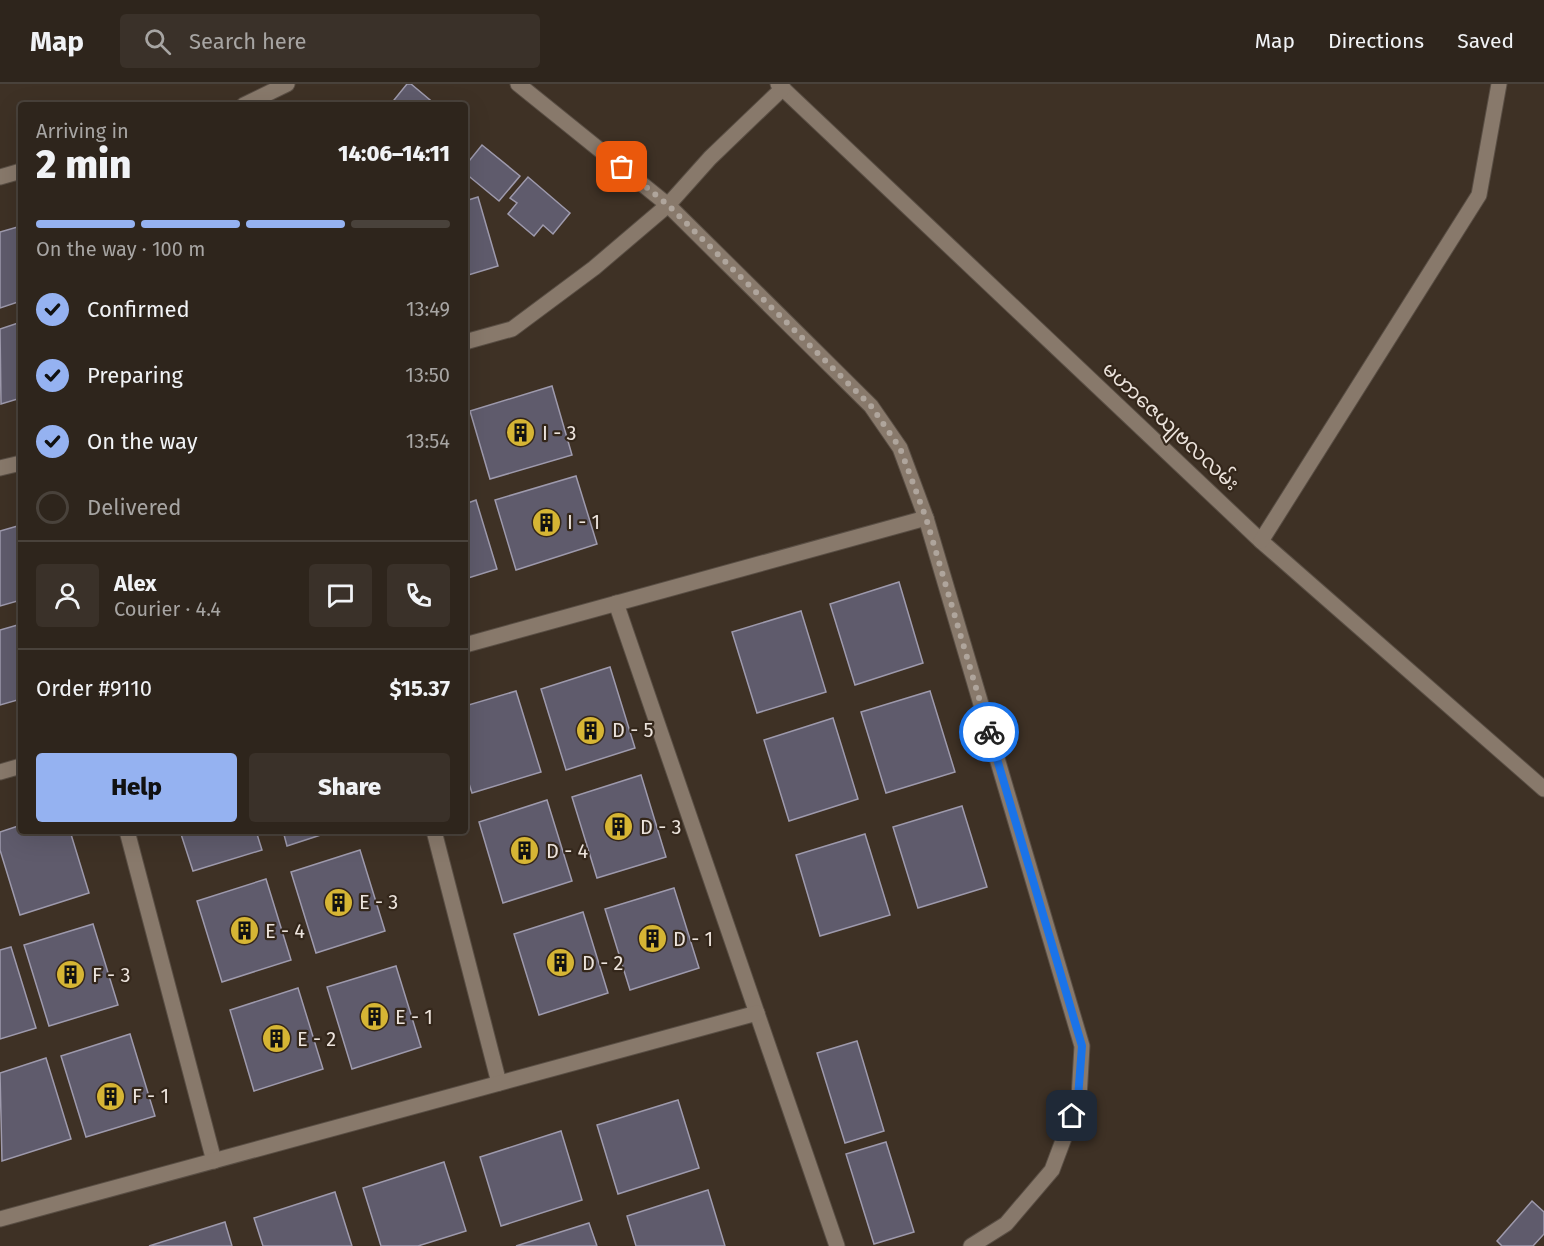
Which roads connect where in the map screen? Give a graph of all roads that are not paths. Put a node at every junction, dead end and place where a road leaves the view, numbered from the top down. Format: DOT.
graph roads {
  1 [pos="287,84"];
  2 [pos="518,84"];
  3 [pos="1499,84"];
  4 [pos="780,86"];
  5 [pos="250,102"];
  6 [pos="18,172"];
  7 [pos="0,177"];
  8 [pos="668,205"];
  9 [pos="468,341"];
  10 [pos="18,464"];
  11 [pos="0,468"];
  12 [pos="926,518"];
  13 [pos="1261,541"];
  14 [pos="616,603"];
  15 [pos="468,644"];
  16 [pos="18,767"];
  17 [pos="0,772"];
  18 [pos="1544,789"];
  19 [pos="128,834"];
  20 [pos="435,834"];
  21 [pos="757,1013"];
  22 [pos="499,1083"];
  23 [pos="214,1161"];
  24 [pos="0,1219"];
  25 [pos="837,1246"];
  26 [pos="971,1246"];
  1 -- 5 [label="street"];
  2 -- 8 [label="street"];
  3 -- 13 [label="street"];
  4 -- 8 [label="street"];
  4 -- 13 [label="street, မဟာဇေယျဗလလမ်း"];
  6 -- 7 [label="street"];
  8 -- 9 [label="street"];
  8 -- 12 [label="street"];
  10 -- 11 [label="street"];
  12 -- 14 [label="street"];
  12 -- 26 [label="street"];
  13 -- 18 [label="street, မဟာဇေယျဗလလမ်း"];
  14 -- 15 [label="street"];
  14 -- 21 [label="street"];
  16 -- 17 [label="street"];
  19 -- 23 [label="street"];
  20 -- 22 [label="street"];
  21 -- 22 [label="street"];
  21 -- 25 [label="street"];
  22 -- 23 [label="street"];
  23 -- 24 [label="street"];
}
